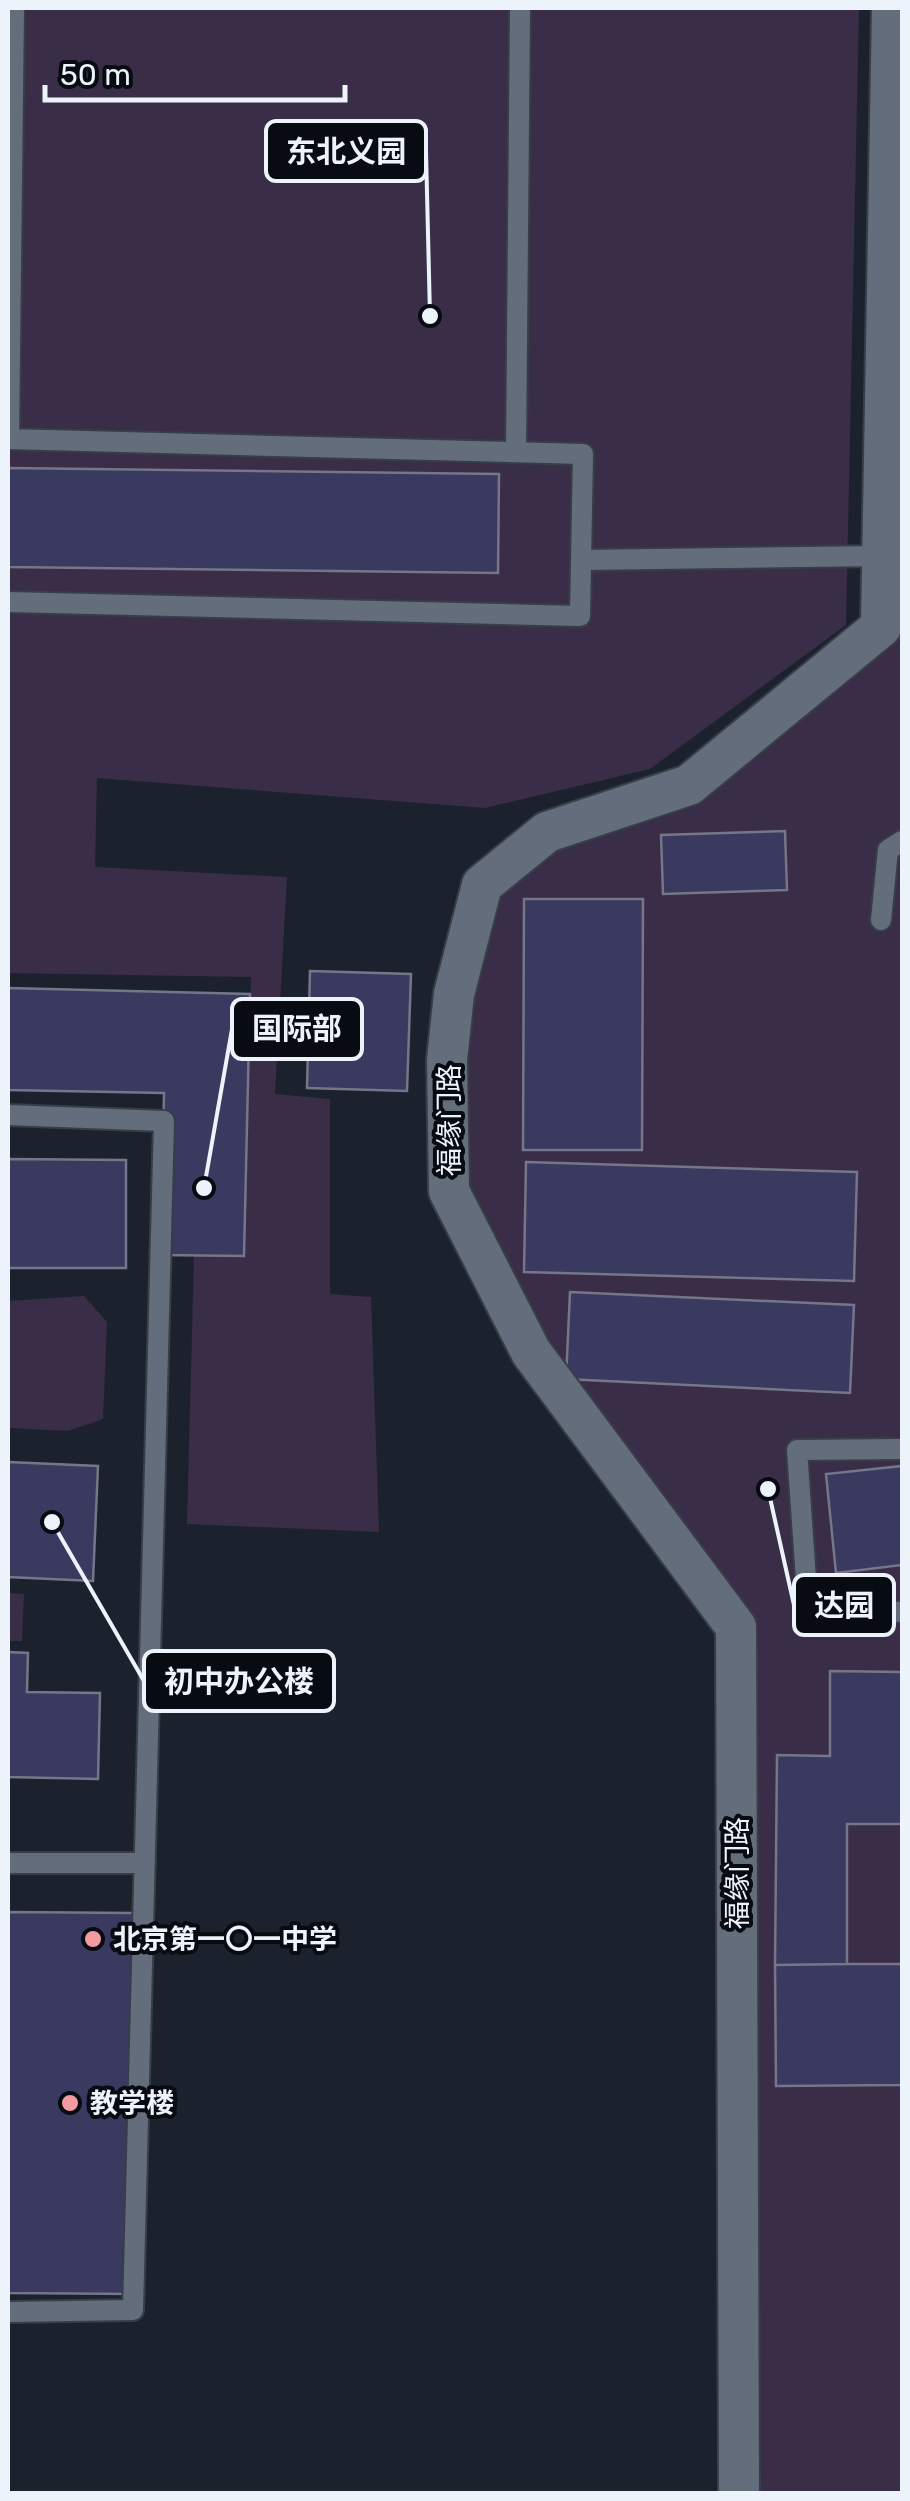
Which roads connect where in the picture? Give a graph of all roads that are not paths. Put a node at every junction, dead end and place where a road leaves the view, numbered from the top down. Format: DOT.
graph roads {
  1 [pos="14,8"];
  2 [pos="520,8"];
  3 [pos="892,8"];
  4 [pos="8,439"];
  5 [pos="516,452"];
  6 [pos="893,460"];
  7 [pos="882,556"];
  8 [pos="582,560"];
  9 [pos="8,602"];
  10 [pos="902,841"];
  11 [pos="881,920"];
  12 [pos="8,1114"];
  13 [pos="902,1449"];
  14 [pos="902,1612"];
  15 [pos="8,1862"];
  16 [pos="145,1863"];
  17 [pos="8,2312"];
  18 [pos="739,2494"];
  1 -- 4 [label="lane"];
  2 -- 5 [label="lane"];
  3 -- 6 [label="street, 福缘门路"];
  4 -- 5 [label="lane"];
  5 -- 8 [label="lane"];
  6 -- 7 [label="street, 福缘门路"];
  7 -- 8 [label="lane"];
  7 -- 18 [label="street, 福缘门路"];
  8 -- 9 [label="lane"];
  10 -- 11 [label="lane"];
  12 -- 16 [label="lane"];
  13 -- 14 [label="lane"];
  15 -- 16 [label="lane"];
  16 -- 17 [label="lane"];
}
